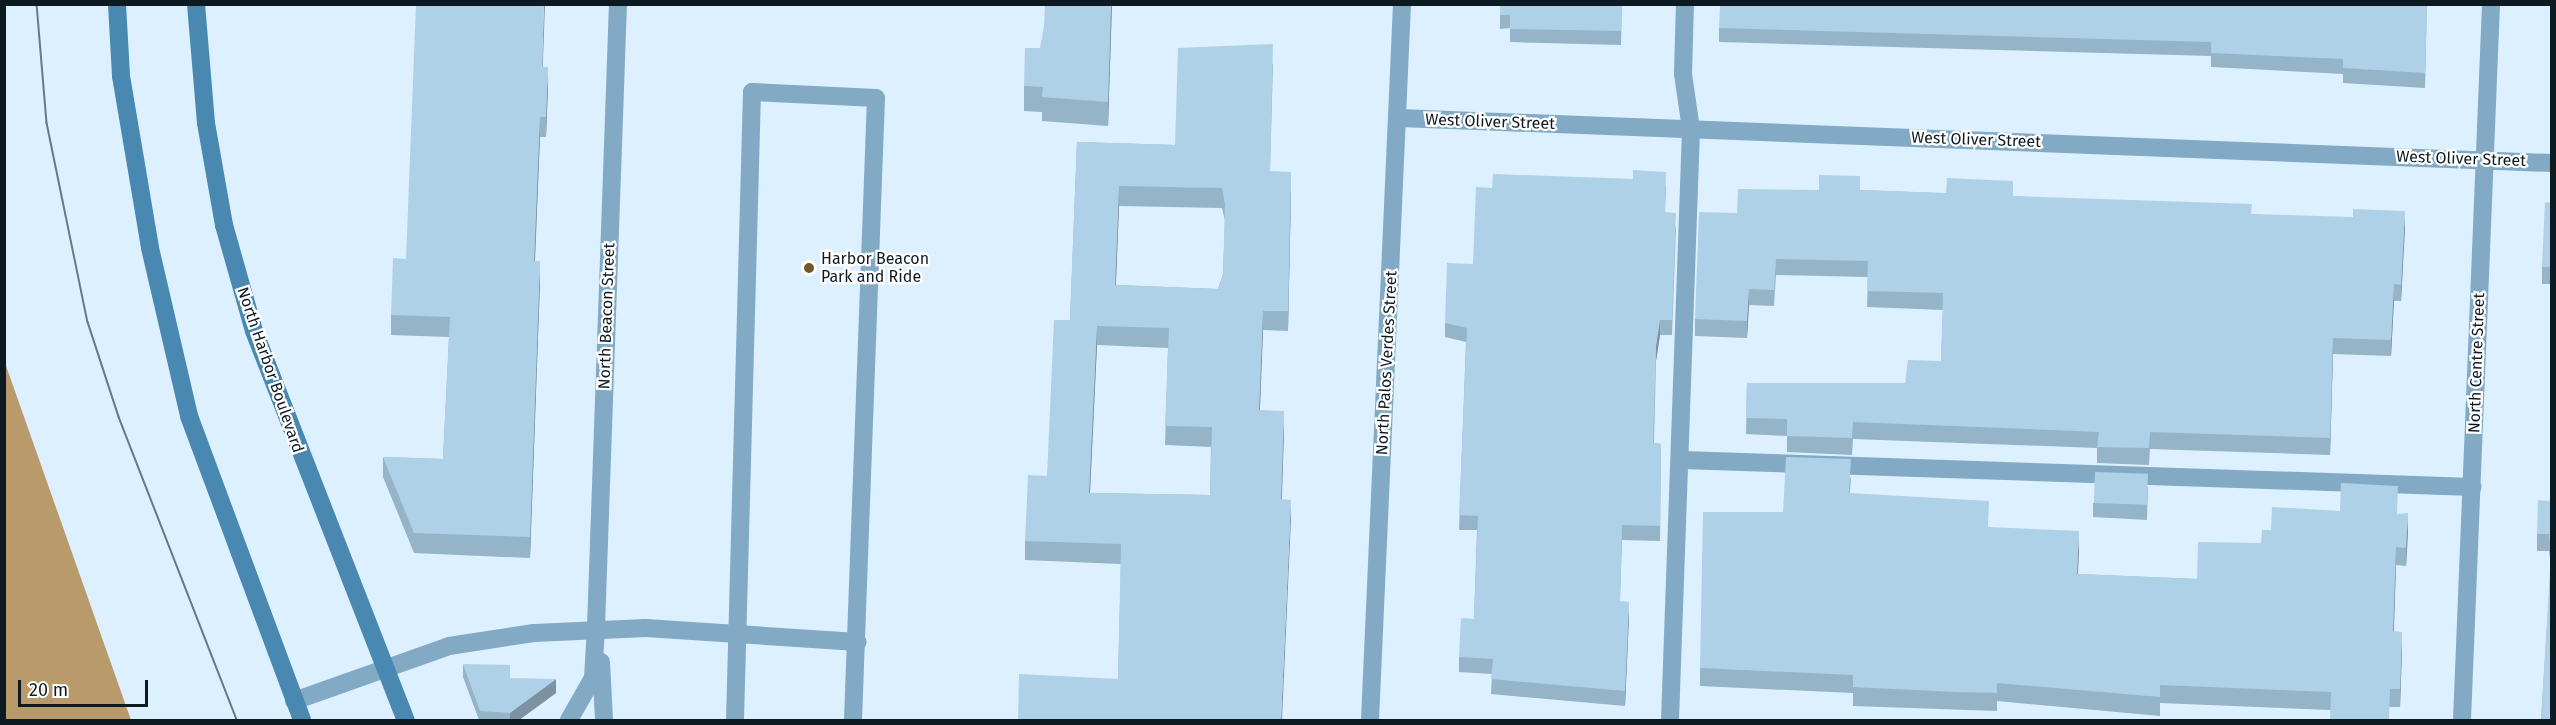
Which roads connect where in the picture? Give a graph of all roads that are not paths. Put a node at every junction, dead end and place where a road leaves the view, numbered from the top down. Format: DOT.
graph roads {
  1 [pos="117,4"];
  2 [pos="196,4"];
  3 [pos="618,4"];
  4 [pos="1402,4"];
  5 [pos="1685,4"];
  6 [pos="2491,4"];
  7 [pos="1400,118"];
  8 [pos="1691,129"];
  9 [pos="2484,160"];
  10 [pos="2552,163"];
  11 [pos="1682,460"];
  12 [pos="2473,486"];
  13 [pos="597,627"];
  14 [pos="738,635"];
  15 [pos="858,642"];
  16 [pos="386,670"];
  17 [pos="294,701"];
  18 [pos="302,720"];
  19 [pos="406,720"];
  20 [pos="569,720"];
  21 [pos="604,720"];
  22 [pos="735,720"];
  23 [pos="853,720"];
  24 [pos="1370,720"];
  25 [pos="1670,720"];
  26 [pos="2462,720"];
  1 -- 17 [label="main road"];
  2 -- 16 [label="main road, North Harbor Boulevard"];
  3 -- 13 [label="street, North Beacon Street"];
  4 -- 7 [label="street, North Palos Verdes Street"];
  5 -- 8 [label="street"];
  6 -- 9 [label="street, North Centre Street"];
  7 -- 8 [label="street, West Oliver Street"];
  7 -- 24 [label="street, North Palos Verdes Street"];
  8 -- 9 [label="street, West Oliver Street"];
  8 -- 11 [label="street"];
  9 -- 10 [label="street, West Oliver Street"];
  9 -- 12 [label="street, North Centre Street"];
  11 -- 12 [label="street"];
  11 -- 25 [label="street"];
  12 -- 26 [label="street, North Centre Street"];
  13 -- 14 [label="street"];
  13 -- 16 [label="street"];
  13 -- 20 [label="street, North Beacon Street"];
  13 -- 21 [label="street, North Beacon Street"];
  14 -- 15 [label="street"];
  14 -- 15 [label="street"];
  14 -- 22 [label="street"];
  15 -- 23 [label="street"];
  16 -- 17 [label="street"];
  16 -- 19 [label="main road, North Harbor Boulevard"];
  17 -- 18 [label="main road"];
}
